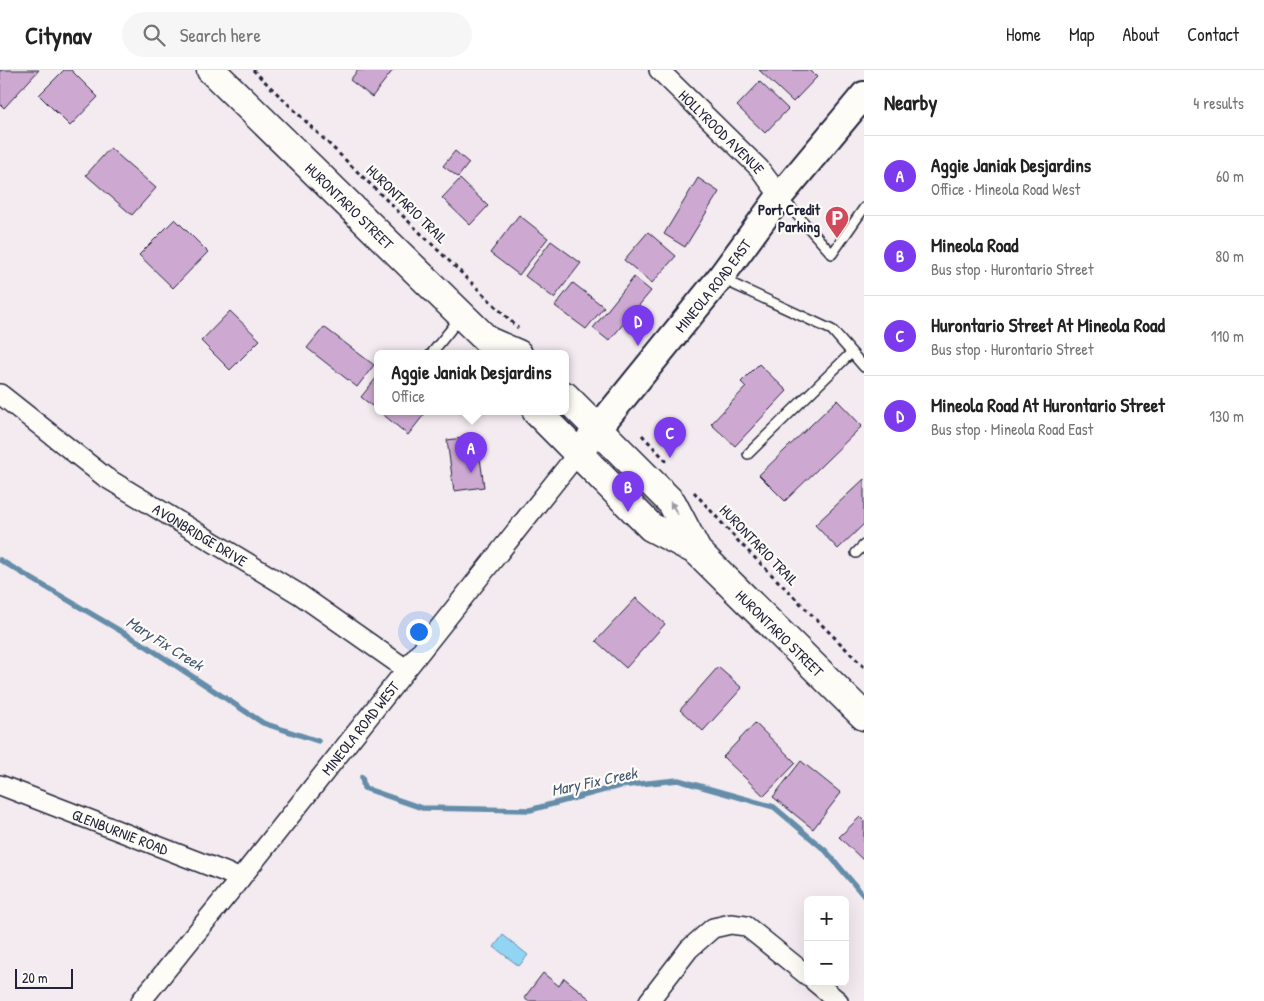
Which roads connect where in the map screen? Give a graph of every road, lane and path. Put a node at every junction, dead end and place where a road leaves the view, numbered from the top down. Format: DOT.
graph roads {
  1 [pos="212,70"];
  2 [pos="253,70"];
  3 [pos="659,70"];
  4 [pos="864,95"];
  5 [pos="780,196"];
  6 [pos="864,208"];
  7 [pos="720,278"];
  8 [pos="462,316"];
  9 [pos="521,344"];
  10 [pos="491,348"];
  11 [pos="434,350"];
  12 [pos="851,352"];
  13 [pos="864,367"];
  14 [pos="0,394"];
  15 [pos="569,400"];
  16 [pos="540,415"];
  17 [pos="598,429"];
  18 [pos="642,436"];
  19 [pos="578,453"];
  20 [pos="748,454"];
  21 [pos="673,469"];
  22 [pos="692,491"];
  23 [pos="864,545"];
  24 [pos="697,551"];
  25 [pos="856,553"];
  26 [pos="864,667"];
  27 [pos="406,669"];
  28 [pos="864,716"];
  29 [pos="0,785"];
  30 [pos="240,879"];
  31 [pos="804,973"];
  32 [pos="820,986"];
  33 [pos="141,1001"];
  34 [pos="649,1001"];
  35 [pos="838,1001"];
  1 -- 8 [label="main road, HURONTARIO STREET"];
  2 -- 9 [label="path, HURONTARIO TRAIL"];
  3 -- 5 [label="street, HOLLYROOD AVENUE"];
  4 -- 5 [label="street, MINEOLA ROAD EAST"];
  5 -- 6 [label="lane"];
  5 -- 7 [label="street, MINEOLA ROAD EAST"];
  7 -- 12 [label="lane"];
  7 -- 17 [label="street, MINEOLA ROAD EAST"];
  8 -- 10 [label="main road, HURONTARIO STREET"];
  8 -- 11 [label="lane"];
  9 -- 10 [label="main road, HURONTARIO STREET"];
  12 -- 13 [label="lane"];
  12 -- 20 [label="lane"];
  14 -- 27 [label="street, AVONBRIDGE DRIVE"];
  15 -- 17 [label="main road, HURONTARIO STREET"];
  16 -- 19 [label="main road, HURONTARIO STREET"];
  17 -- 19 [label="street, MINEOLA ROAD EAST"];
  24 -- 17 [label="main road, HURONTARIO STREET, one-way"];
  18 -- 21 [label="path"];
  19 -- 24 [label="main road, HURONTARIO STREET"];
  19 -- 27 [label="street, MINEOLA ROAD WEST"];
  22 -- 26 [label="path, HURONTARIO TRAIL"];
  23 -- 25 [label="lane"];
  24 -- 28 [label="main road, HURONTARIO STREET"];
  27 -- 30 [label="street, MINEOLA ROAD WEST"];
  29 -- 30 [label="street, GLENBURNIE ROAD"];
  30 -- 33 [label="street, MINEOLA ROAD WEST"];
  31 -- 34 [label="street"];
  32 -- 35 [label="street"];
}
